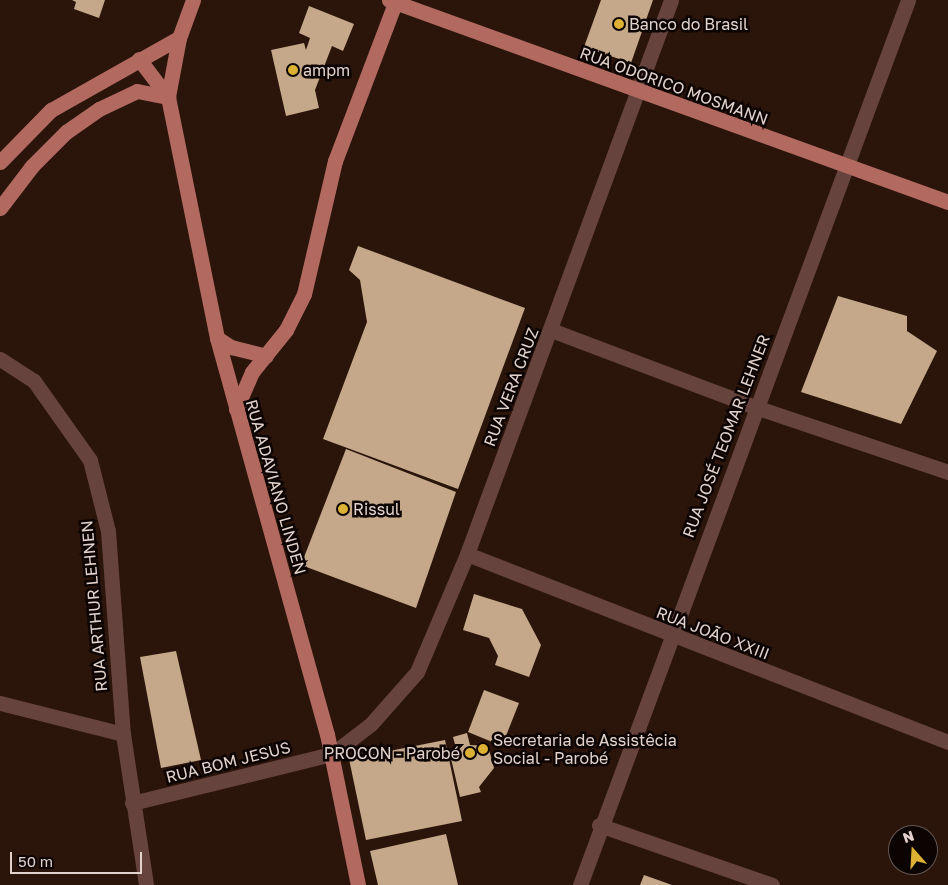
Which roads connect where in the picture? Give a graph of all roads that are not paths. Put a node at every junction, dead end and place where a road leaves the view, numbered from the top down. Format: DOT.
graph roads {
  1 [pos="194,0"];
  2 [pos="671,0"];
  3 [pos="908,0"];
  4 [pos="394,1"];
  5 [pos="179,38"];
  6 [pos="138,59"];
  7 [pos="148,71"];
  8 [pos="137,90"];
  9 [pos="638,91"];
  10 [pos="168,97"];
  11 [pos="0,162"];
  12 [pos="849,168"];
  13 [pos="948,202"];
  14 [pos="0,208"];
  15 [pos="551,330"];
  16 [pos="217,338"];
  17 [pos="266,356"];
  18 [pos="0,359"];
  19 [pos="755,407"];
  20 [pos="236,410"];
  21 [pos="948,472"];
  22 [pos="467,554"];
  23 [pos="670,636"];
  24 [pos="0,703"];
  25 [pos="123,734"];
  26 [pos="948,742"];
  27 [pos="332,754"];
  28 [pos="132,803"];
  29 [pos="599,826"];
  30 [pos="146,885"];
  31 [pos="358,885"];
  32 [pos="580,885"];
  33 [pos="772,885"];
  1 -- 5 [label="main road"];
  2 -- 9 [label="street, RUA VERA CRUZ"];
  3 -- 12 [label="street, RUA JOSÉ TEOMAR LEHNER"];
  4 -- 9 [label="main road, RUA ODORICO MOSMANN"];
  4 -- 17 [label="main road"];
  5 -- 6 [label="main road"];
  5 -- 10 [label="main road"];
  6 -- 7 [label="main road"];
  6 -- 11 [label="main road"];
  7 -- 8 [label="main road"];
  7 -- 10 [label="main road"];
  8 -- 10 [label="main road"];
  8 -- 14 [label="main road"];
  9 -- 12 [label="main road, RUA ODORICO MOSMANN"];
  9 -- 15 [label="street, RUA VERA CRUZ"];
  10 -- 16 [label="main road, RUA ADAVIANO LINDEN"];
  12 -- 13 [label="main road, RUA ODORICO MOSMANN"];
  12 -- 19 [label="street, RUA JOSÉ TEOMAR LEHNER"];
  15 -- 19 [label="street"];
  15 -- 22 [label="street, RUA VERA CRUZ"];
  16 -- 17 [label="main road"];
  16 -- 20 [label="main road, RUA ADAVIANO LINDEN"];
  17 -- 20 [label="main road"];
  18 -- 25 [label="street, RUA ARTHUR LEHNEN"];
  19 -- 21 [label="street"];
  19 -- 23 [label="street, RUA JOSÉ TEOMAR LEHNER"];
  20 -- 27 [label="main road, RUA ADAVIANO LINDEN"];
  22 -- 23 [label="street, RUA JOÃO XXIII"];
  22 -- 27 [label="street, RUA VERA CRUZ"];
  23 -- 26 [label="street, RUA JOÃO XXIII"];
  23 -- 29 [label="street, RUA JOSÉ TEOMAR LEHNER"];
  24 -- 25 [label="street"];
  25 -- 28 [label="street, RUA ARTHUR LEHNEN"];
  27 -- 28 [label="street, RUA BOM JESUS"];
  27 -- 31 [label="main road, RUA ADAVIANO LINDEN"];
  28 -- 30 [label="street, RUA ARTHUR LEHNEN"];
  29 -- 32 [label="street, RUA JOSÉ TEOMAR LEHNER"];
  29 -- 33 [label="street"];
}
